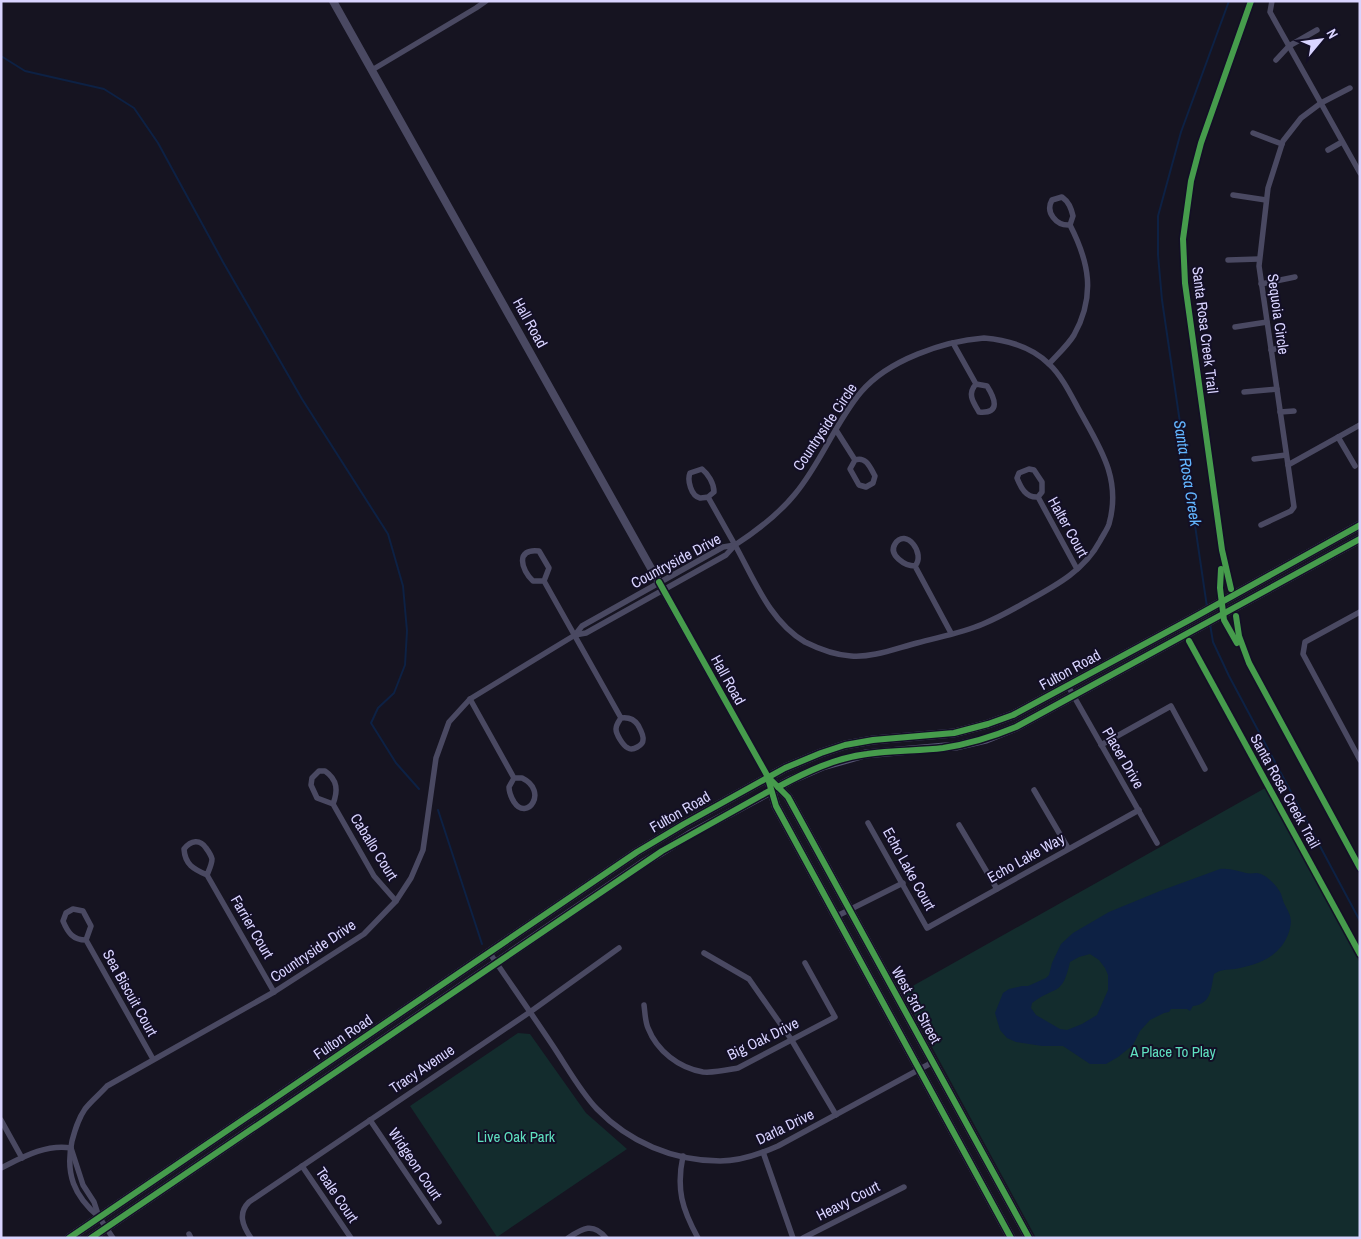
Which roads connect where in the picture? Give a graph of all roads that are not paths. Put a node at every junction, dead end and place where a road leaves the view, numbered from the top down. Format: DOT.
graph roads {
  1 [pos="333,1"];
  2 [pos="486,1"];
  3 [pos="1272,1"];
  4 [pos="1317,30"];
  5 [pos="1289,46"];
  6 [pos="1276,60"];
  7 [pos="372,70"];
  8 [pos="1350,88"];
  9 [pos="1320,103"];
  10 [pos="1253,133"];
  11 [pos="1342,142"];
  12 [pos="1282,144"];
  13 [pos="1328,150"];
  14 [pos="1357,161"];
  15 [pos="1360,174"];
  16 [pos="1233,195"];
  17 [pos="1266,200"];
  18 [pos="1070,225"];
  19 [pos="1260,259"];
  20 [pos="1228,260"];
  21 [pos="1295,277"];
  22 [pos="1261,284"];
  23 [pos="1267,322"];
  24 [pos="1235,327"];
  25 [pos="953,343"];
  26 [pos="1287,346"];
  27 [pos="1271,350"];
  28 [pos="1049,364"];
  29 [pos="976,384"];
  30 [pos="1277,389"];
  31 [pos="1244,392"];
  32 [pos="1294,411"];
  33 [pos="1280,412"];
  34 [pos="1360,425"];
  35 [pos="836,430"];
  36 [pos="1338,437"];
  37 [pos="1286,455"];
  38 [pos="1254,459"];
  39 [pos="855,460"];
  40 [pos="1288,464"];
  41 [pos="1355,466"];
  42 [pos="708,497"];
  43 [pos="1038,497"];
  44 [pos="1261,525"];
  45 [pos="1360,525"];
  46 [pos="1360,539"];
  47 [pos="735,545"];
  48 [pos="915,566"];
  49 [pos="1077,569"];
  50 [pos="544,581"];
  51 [pos="659,582"];
  52 [pos="664,590"];
  53 [pos="1360,612"];
  54 [pos="951,633"];
  55 [pos="575,636"];
  56 [pos="1068,686"];
  57 [pos="1074,697"];
  58 [pos="470,699"];
  59 [pos="621,718"];
  60 [pos="1101,745"];
  61 [pos="1360,760"];
  62 [pos="1205,769"];
  63 [pos="768,777"];
  64 [pos="514,778"];
  65 [pos="774,789"];
  66 [pos="1034,790"];
  67 [pos="333,804"];
  68 [pos="1139,810"];
  69 [pos="868,823"];
  70 [pos="960,825"];
  71 [pos="1157,843"];
  72 [pos="1068,848"];
  73 [pos="207,875"];
  74 [pos="903,883"];
  75 [pos="997,888"];
  76 [pos="396,901"];
  77 [pos="850,910"];
  78 [pos="837,916"];
  79 [pos="927,928"];
  80 [pos="86,940"];
  81 [pos="619,948"];
  82 [pos="489,952"];
  83 [pos="704,953"];
  84 [pos="496,963"];
  85 [pos="805,963"];
  86 [pos="274,992"];
  87 [pos="644,1005"];
  88 [pos="530,1012"];
  89 [pos="791,1039"];
  90 [pos="153,1059"];
  91 [pos="933,1062"];
  92 [pos="920,1070"];
  93 [pos="836,1116"];
  94 [pos="1,1120"];
  95 [pos="370,1120"];
  96 [pos="71,1148"];
  97 [pos="763,1152"];
  98 [pos="683,1156"];
  99 [pos="22,1158"];
  100 [pos="302,1166"];
  101 [pos="1,1168"];
  102 [pos="83,1185"];
  103 [pos="904,1187"];
  104 [pos="76,1189"];
  105 [pos="100,1217"];
  106 [pos="439,1222"];
  107 [pos="106,1227"];
  108 [pos="69,1238"];
  109 [pos="91,1238"];
  110 [pos="113,1238"];
  111 [pos="251,1238"];
  112 [pos="351,1238"];
  113 [pos="568,1238"];
  114 [pos="606,1238"];
  115 [pos="698,1238"];
  116 [pos="793,1238"];
  117 [pos="803,1238"];
  118 [pos="1011,1238"];
  119 [pos="1028,1238"];
  1 -- 7 [label="street, Hall Road"];
  2 -- 7 [label="street"];
  3 -- 5 [label="street"];
  4 -- 5 [label="street"];
  5 -- 6 [label="street"];
  5 -- 9 [label="street"];
  7 -- 51 [label="street, Hall Road"];
  8 -- 9 [label="street, Sequoia Circle"];
  9 -- 11 [label="street"];
  9 -- 12 [label="street, Sequoia Circle"];
  10 -- 12 [label="street"];
  11 -- 13 [label="street"];
  11 -- 14 [label="street"];
  12 -- 17 [label="street, Sequoia Circle"];
  14 -- 15 [label="street"];
  16 -- 17 [label="street"];
  17 -- 19 [label="street, Sequoia Circle"];
  18 -- 18 [label="street"];
  18 -- 28 [label="street"];
  19 -- 20 [label="street"];
  19 -- 22 [label="street, Sequoia Circle"];
  21 -- 22 [label="street"];
  22 -- 23 [label="street, Sequoia Circle"];
  23 -- 24 [label="street"];
  23 -- 27 [label="street, Sequoia Circle"];
  25 -- 28 [label="street, Countryside Circle"];
  25 -- 29 [label="street"];
  25 -- 35 [label="street, Countryside Circle"];
  26 -- 27 [label="street"];
  27 -- 30 [label="street, Sequoia Circle"];
  28 -- 49 [label="street, Countryside Circle"];
  29 -- 29 [label="street"];
  30 -- 31 [label="street"];
  30 -- 33 [label="street, Sequoia Circle"];
  32 -- 33 [label="street"];
  33 -- 37 [label="street, Sequoia Circle"];
  34 -- 36 [label="street"];
  35 -- 39 [label="street"];
  35 -- 47 [label="street, Countryside Circle"];
  36 -- 40 [label="street"];
  36 -- 41 [label="street"];
  37 -- 38 [label="street"];
  37 -- 40 [label="street, Sequoia Circle"];
  39 -- 39 [label="street"];
  40 -- 44 [label="street, Sequoia Circle"];
  42 -- 42 [label="street"];
  42 -- 47 [label="street"];
  43 -- 43 [label="street, Halter Court"];
  43 -- 49 [label="street, Halter Court"];
  45 -- 56 [label="main road, Fulton Road"];
  46 -- 57 [label="main road, Fulton Road"];
  47 -- 51 [label="street, Countryside Drive"];
  47 -- 52 [label="street, Countryside Drive"];
  47 -- 54 [label="street, Countryside Circle"];
  48 -- 48 [label="street"];
  48 -- 54 [label="street"];
  49 -- 54 [label="street, Countryside Circle"];
  50 -- 50 [label="street"];
  50 -- 55 [label="street"];
  51 -- 52 [label="street, Hall Road"];
  51 -- 55 [label="street, Countryside Drive"];
  52 -- 55 [label="street, Countryside Drive"];
  52 -- 63 [label="street, Hall Road"];
  53 -- 61 [label="street"];
  55 -- 58 [label="street, Countryside Drive"];
  55 -- 59 [label="street"];
  56 -- 57 [label="street, Placer Drive"];
  56 -- 63 [label="main road, Fulton Road"];
  57 -- 60 [label="street, Placer Drive"];
  57 -- 65 [label="main road, Fulton Road"];
  58 -- 64 [label="street"];
  58 -- 76 [label="street, Countryside Drive"];
  59 -- 59 [label="street"];
  60 -- 62 [label="street"];
  60 -- 68 [label="street, Placer Drive"];
  63 -- 65 [label="main road, West 3rd Street"];
  63 -- 82 [label="main road, Fulton Road"];
  64 -- 64 [label="street"];
  65 -- 77 [label="main road, West 3rd Street"];
  65 -- 78 [label="main road, West 3rd Street"];
  65 -- 84 [label="main road, Fulton Road"];
  66 -- 72 [label="street"];
  67 -- 67 [label="street, Caballo Court"];
  67 -- 76 [label="street, Caballo Court"];
  68 -- 71 [label="street, Placer Drive"];
  68 -- 72 [label="street, Echo Lake Way"];
  69 -- 74 [label="street, Echo Lake Court"];
  70 -- 75 [label="street"];
  72 -- 75 [label="street, Echo Lake Way"];
  73 -- 73 [label="street, Farrier Court"];
  73 -- 86 [label="street, Farrier Court"];
  74 -- 77 [label="street"];
  74 -- 79 [label="street, Echo Lake Court"];
  75 -- 79 [label="street, Echo Lake Way"];
  76 -- 86 [label="street, Countryside Drive"];
  77 -- 78 [label="street"];
  77 -- 91 [label="main road, West 3rd Street"];
  78 -- 92 [label="main road, West 3rd Street"];
  80 -- 80 [label="street, Sea Biscuit Court"];
  80 -- 90 [label="street, Sea Biscuit Court"];
  81 -- 88 [label="street, Tracy Avenue"];
  82 -- 84 [label="street, Darla Drive"];
  82 -- 105 [label="main road, Fulton Road"];
  83 -- 89 [label="street"];
  84 -- 88 [label="street, Darla Drive"];
  84 -- 107 [label="main road, Fulton Road"];
  85 -- 89 [label="street, Big Oak Drive"];
  86 -- 90 [label="street, Countryside Drive"];
  87 -- 89 [label="street, Big Oak Drive"];
  88 -- 95 [label="street, Tracy Avenue"];
  88 -- 98 [label="street, Darla Drive"];
  89 -- 93 [label="street"];
  90 -- 96 [label="street, Countryside Drive"];
  91 -- 92 [label="street, Darla Drive"];
  91 -- 119 [label="main road, West 3rd Street"];
  92 -- 93 [label="street, Darla Drive"];
  92 -- 118 [label="main road, West 3rd Street"];
  93 -- 97 [label="street, Darla Drive"];
  94 -- 99 [label="street"];
  95 -- 100 [label="street, Tracy Avenue"];
  95 -- 106 [label="street, Widgeon Court"];
  96 -- 99 [label="street"];
  96 -- 102 [label="street"];
  96 -- 104 [label="street, Countryside Drive"];
  97 -- 98 [label="street, Darla Drive"];
  97 -- 116 [label="street"];
  98 -- 115 [label="street"];
  99 -- 101 [label="street"];
  100 -- 111 [label="street, Tracy Avenue"];
  100 -- 112 [label="street, Teale Court"];
  102 -- 104 [label="street"];
  102 -- 105 [label="street"];
  103 -- 117 [label="street, Heavy Court"];
  104 -- 105 [label="street, Countryside Drive"];
  105 -- 107 [label="street"];
  105 -- 108 [label="main road, Fulton Road"];
  107 -- 109 [label="main road, Fulton Road"];
  107 -- 110 [label="street"];
  113 -- 114 [label="street"];
}
